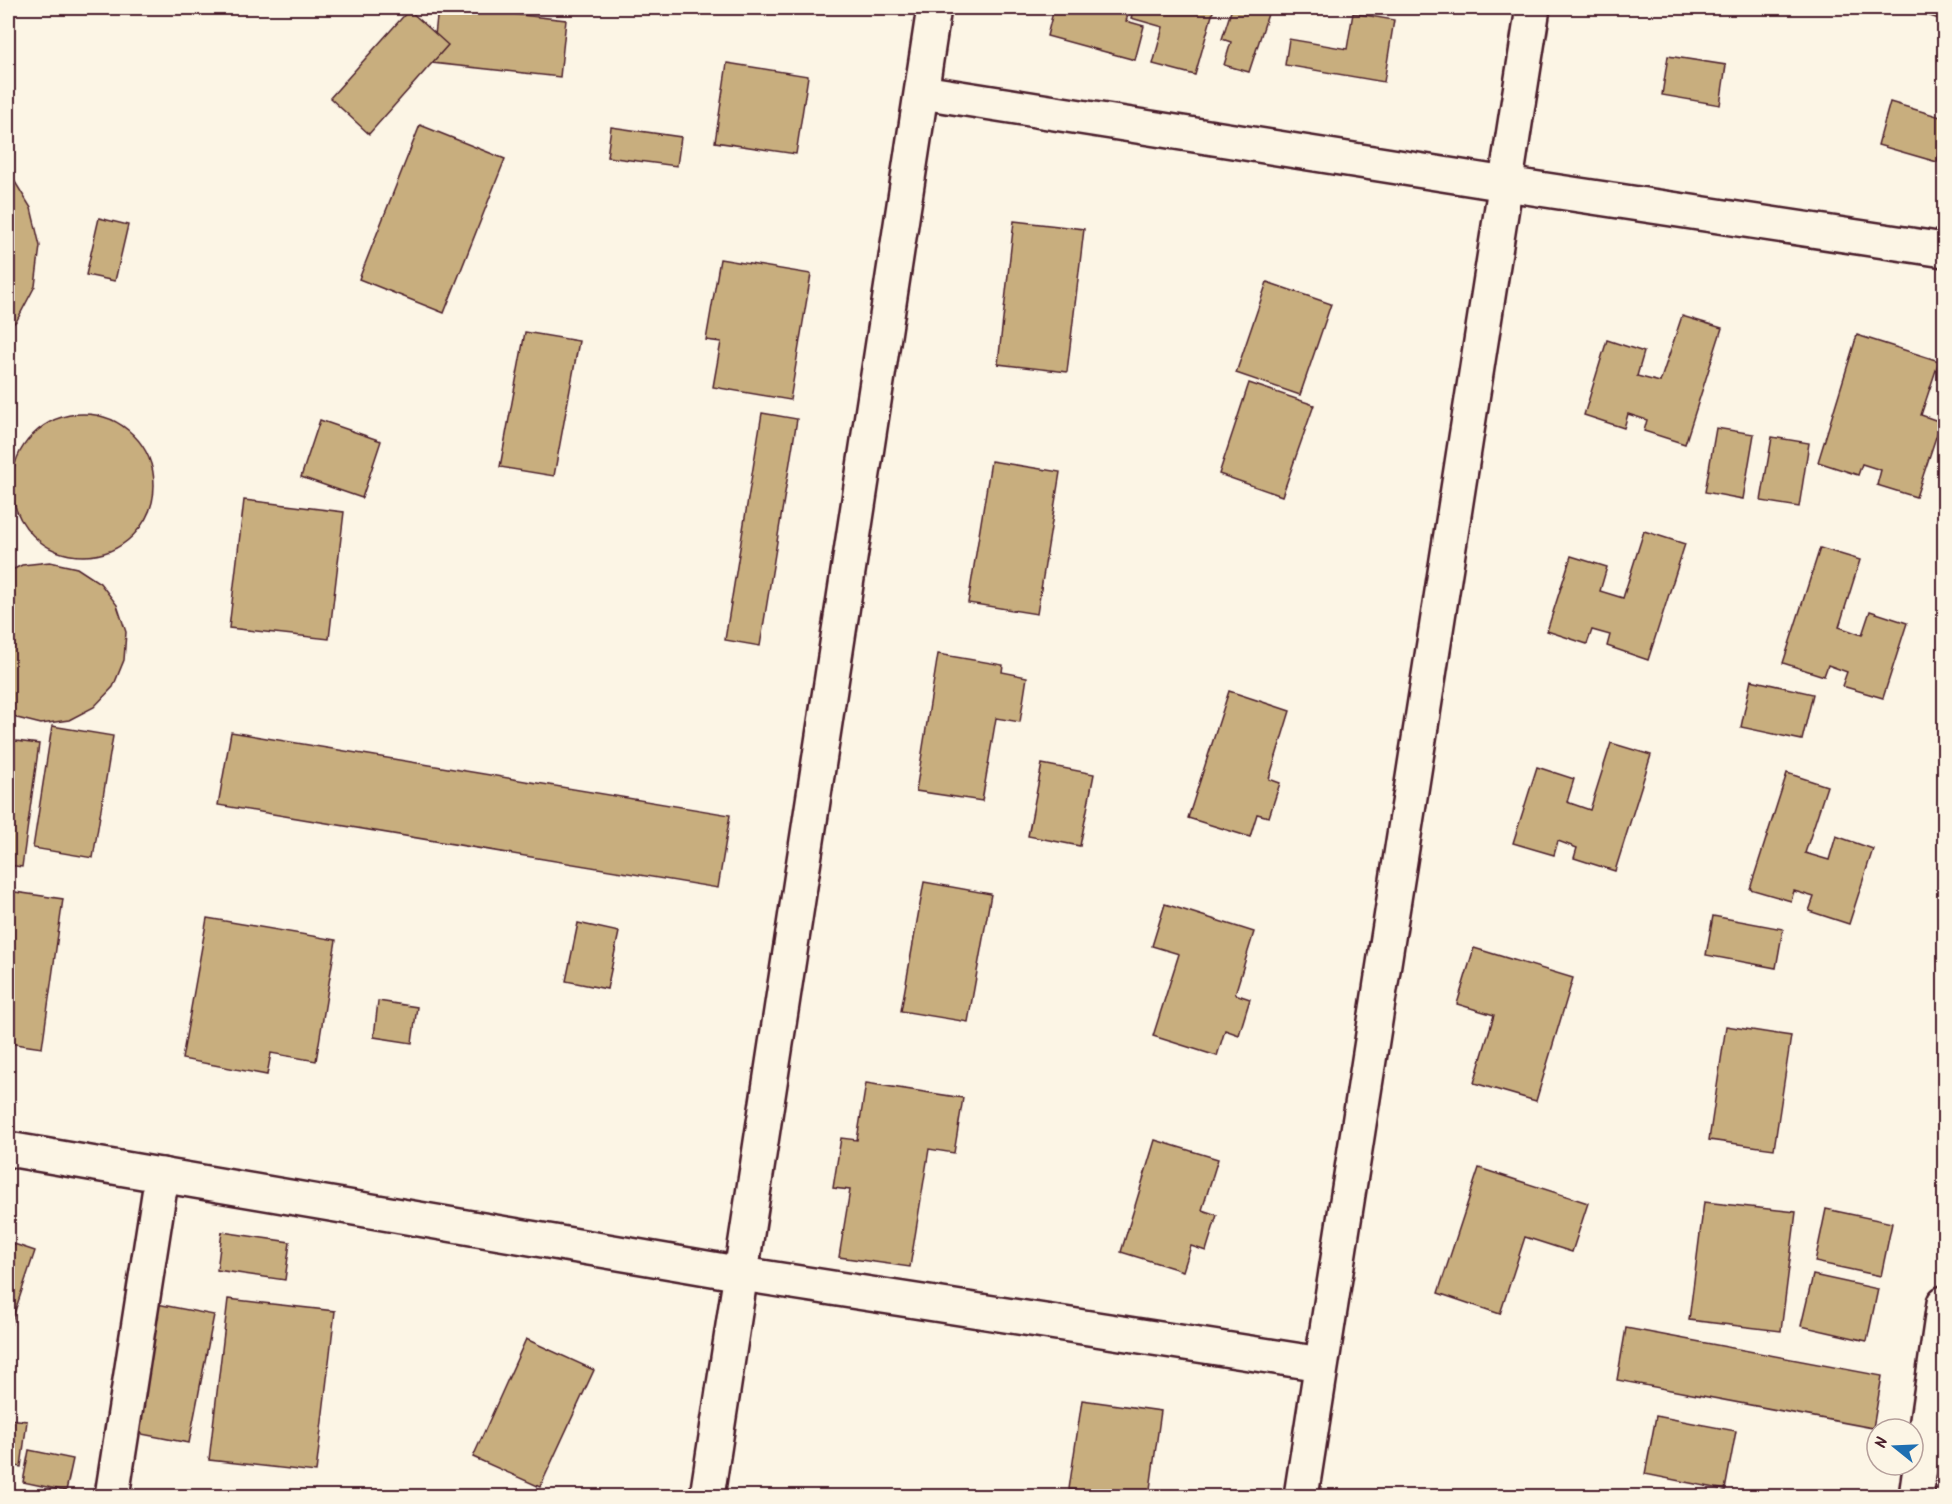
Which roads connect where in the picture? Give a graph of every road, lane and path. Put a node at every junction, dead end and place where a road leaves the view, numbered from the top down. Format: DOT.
graph roads {
  1 [pos="934,8"];
  2 [pos="1533,8"];
  3 [pos="922,92"];
  4 [pos="1506,184"];
  5 [pos="1944,250"];
  6 [pos="8,1149"];
  7 [pos="162,1175"];
  8 [pos="742,1274"];
  9 [pos="1944,1303"];
  10 [pos="1321,1364"];
  11 [pos="112,1497"];
  12 [pos="707,1497"];
  13 [pos="1301,1497"];
  14 [pos="1916,1497"];
  1 -- 3 [label="street"];
  2 -- 4 [label="street"];
  3 -- 4 [label="street"];
  3 -- 8 [label="street"];
  4 -- 5 [label="street"];
  4 -- 10 [label="street"];
  6 -- 7 [label="street"];
  7 -- 8 [label="street"];
  7 -- 11 [label="street"];
  8 -- 10 [label="street"];
  8 -- 12 [label="street"];
  9 -- 14 [label="street"];
  10 -- 13 [label="street"];
}
